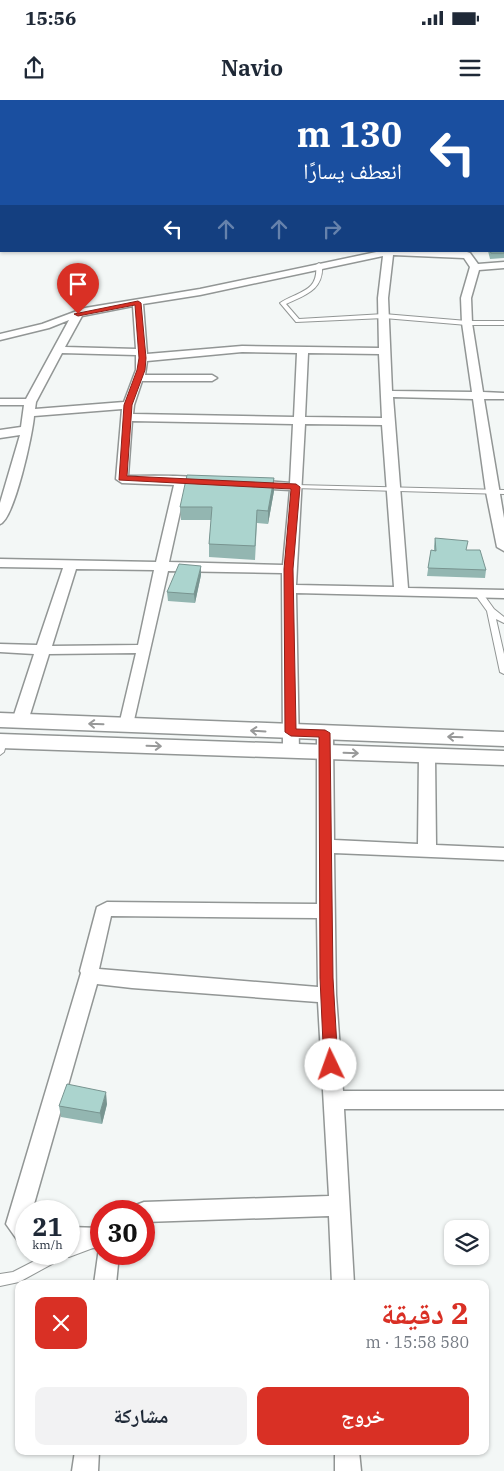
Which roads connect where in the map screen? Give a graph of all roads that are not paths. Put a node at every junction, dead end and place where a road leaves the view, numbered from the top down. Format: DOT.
graph roads {
  1 [pos="391,252"];
  2 [pos="465,253"];
  3 [pos="504,265"];
  4 [pos="319,266"];
  5 [pos="476,267"];
  6 [pos="138,303"];
  7 [pos="78,314"];
  8 [pos="384,316"];
  9 [pos="466,323"];
  10 [pos="504,323"];
  11 [pos="0,337"];
  12 [pos="302,349"];
  13 [pos="58,350"];
  14 [pos="385,351"];
  15 [pos="143,355"];
  16 [pos="138,378"];
  17 [pos="212,378"];
  18 [pos="387,394"];
  19 [pos="478,396"];
  20 [pos="504,396"];
  21 [pos="0,402"];
  22 [pos="30,407"];
  23 [pos="128,411"];
  24 [pos="298,422"];
  25 [pos="388,422"];
  26 [pos="27,430"];
  27 [pos="0,434"];
  28 [pos="181,480"];
  29 [pos="220,482"];
  30 [pos="239,483"];
  31 [pos="6,487"];
  32 [pos="296,487"];
  33 [pos="394,490"];
  34 [pos="498,492"];
  35 [pos="0,520"];
  36 [pos="504,546"];
  37 [pos="0,563"];
  38 [pos="70,566"];
  39 [pos="162,566"];
  40 [pos="289,569"];
  41 [pos="290,589"];
  42 [pos="401,590"];
  43 [pos="478,593"];
  44 [pos="504,594"];
  45 [pos="491,611"];
  46 [pos="504,621"];
  47 [pos="0,648"];
  48 [pos="142,649"];
  49 [pos="44,650"];
  50 [pos="504,672"];
  51 [pos="10,720"];
  52 [pos="127,725"];
  53 [pos="504,739"];
  54 [pos="291,742"];
  55 [pos="325,743"];
  56 [pos="1,745"];
  57 [pos="426,755"];
  58 [pos="504,758"];
  59 [pos="325,846"];
  60 [pos="427,851"];
  61 [pos="504,854"];
  62 [pos="326,911"];
  63 [pos="90,974"];
  64 [pos="327,995"];
  65 [pos="333,1100"];
  66 [pos="504,1100"];
  67 [pos="23,1200"];
  68 [pos="340,1206"];
  69 [pos="155,1212"];
  70 [pos="38,1265"];
  71 [pos="107,1265"];
  72 [pos="0,1280"];
  73 [pos="105,1280"];
  74 [pos="343,1280"];
  75 [pos="87,1455"];
  76 [pos="347,1455"];
  77 [pos="85,1471"];
  78 [pos="348,1471"];
  1 -- 2 [label="street"];
  1 -- 4 [label="street"];
  1 -- 8 [label="street"];
  2 -- 5 [label="street"];
  3 -- 5 [label="street"];
  4 -- 6 [label="street"];
  4 -- 8 [label="lane"];
  5 -- 9 [label="street"];
  6 -- 7 [label="street"];
  6 -- 15 [label="street"];
  7 -- 11 [label="street"];
  7 -- 13 [label="street"];
  8 -- 9 [label="lane"];
  8 -- 14 [label="street"];
  9 -- 10 [label="lane"];
  9 -- 19 [label="street"];
  12 -- 14 [label="street"];
  12 -- 15 [label="street"];
  12 -- 24 [label="street"];
  13 -- 15 [label="street"];
  13 -- 22 [label="street"];
  14 -- 18 [label="street"];
  15 -- 16 [label="street"];
  16 -- 17 [label="street"];
  16 -- 23 [label="street"];
  18 -- 19 [label="street"];
  18 -- 25 [label="street"];
  19 -- 20 [label="street"];
  19 -- 34 [label="street"];
  21 -- 22 [label="street"];
  22 -- 23 [label="street"];
  22 -- 26 [label="street"];
  23 -- 24 [label="street"];
  23 -- 28 [label="street"];
  24 -- 25 [label="street"];
  24 -- 32 [label="street"];
  25 -- 33 [label="street"];
  26 -- 27 [label="street"];
  26 -- 31 [label="street"];
  28 -- 29 [label="street"];
  28 -- 39 [label="street"];
  30 -- 32 [label="street"];
  31 -- 35 [label="street"];
  32 -- 33 [label="lane"];
  32 -- 40 [label="street"];
  33 -- 34 [label="lane"];
  33 -- 42 [label="street"];
  34 -- 36 [label="street"];
  37 -- 38 [label="street"];
  38 -- 39 [label="street"];
  38 -- 49 [label="street"];
  39 -- 40 [label="street"];
  39 -- 48 [label="street"];
  40 -- 41 [label="street"];
  41 -- 42 [label="street"];
  41 -- 54 [label="street"];
  42 -- 43 [label="street"];
  43 -- 44 [label="street"];
  43 -- 45 [label="lane"];
  45 -- 46 [label="lane"];
  45 -- 50 [label="lane"];
  47 -- 49 [label="street"];
  48 -- 49 [label="street"];
  48 -- 52 [label="street"];
  49 -- 51 [label="street"];
  52 -- 51 [label="street, one-way"];
  54 -- 52 [label="street, one-way"];
  53 -- 55 [label="street, one-way"];
  54 -- 55 [label="street"];
  56 -- 54 [label="street, one-way"];
  55 -- 57 [label="street, one-way"];
  55 -- 59 [label="street"];
  57 -- 58 [label="street"];
  57 -- 60 [label="street"];
  59 -- 60 [label="street"];
  59 -- 62 [label="street"];
  60 -- 61 [label="street"];
  62 -- 63 [label="street"];
  62 -- 64 [label="street"];
  63 -- 64 [label="street"];
  63 -- 67 [label="street"];
  64 -- 65 [label="street"];
  65 -- 66 [label="street"];
  65 -- 68 [label="street"];
  68 -- 69 [label="street"];
  68 -- 74 [label="street"];
  70 -- 72 [label="lane"];
  71 -- 73 [label="street"];
  75 -- 77 [label="street"];
  76 -- 78 [label="street"];
}
